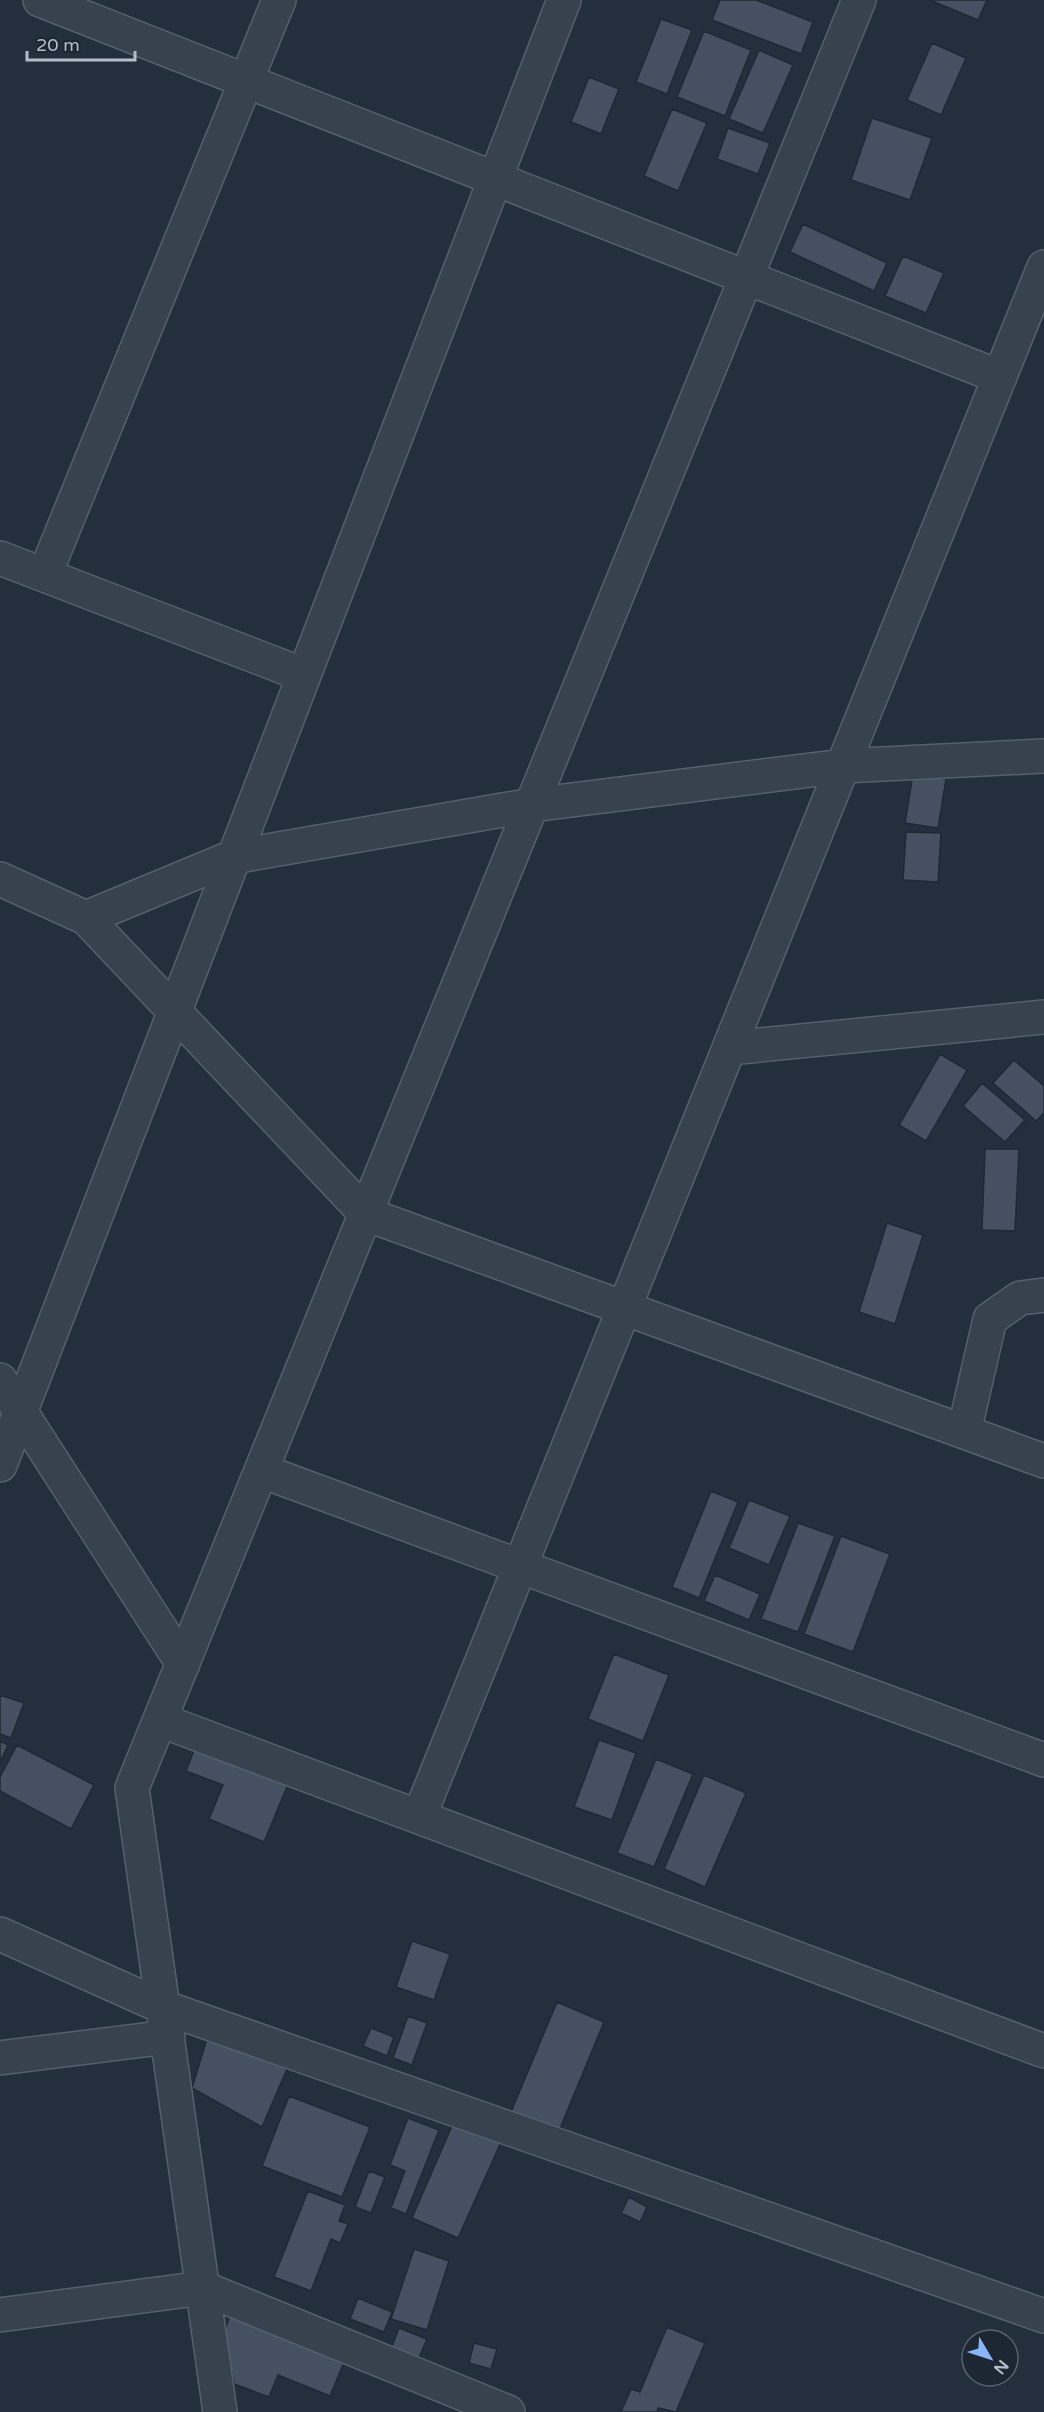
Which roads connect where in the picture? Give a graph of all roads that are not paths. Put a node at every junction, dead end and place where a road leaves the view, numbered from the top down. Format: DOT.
graph roads {
  1 [pos="40,0"];
  2 [pos="279,0"];
  3 [pos="564,0"];
  4 [pos="859,0"];
  5 [pos="246,81"];
  6 [pos="495,179"];
  7 [pos="1044,267"];
  8 [pos="746,277"];
  9 [pos="1000,377"];
  10 [pos="0,558"];
  11 [pos="45,574"];
  12 [pos="304,675"];
  13 [pos="1044,756"];
  14 [pos="843,766"];
  15 [pos="532,805"];
  16 [pos="233,857"];
  17 [pos="0,879"];
  18 [pos="86,918"];
  19 [pos="174,1010"];
  20 [pos="1044,1017"];
  21 [pos="729,1048"];
  22 [pos="366,1214"];
  23 [pos="1044,1295"];
  24 [pos="624,1308"];
  25 [pos="0,1380"];
  26 [pos="20,1411"];
  27 [pos="964,1432"];
  28 [pos="1044,1461"];
  29 [pos="0,1465"];
  30 [pos="262,1471"];
  31 [pos="520,1566"];
  32 [pos="183,1664"];
  33 [pos="160,1720"];
  34 [pos="1044,1760"];
  35 [pos="419,1817"];
  36 [pos="0,1934"];
  37 [pos="165,2022"];
  38 [pos="1044,2051"];
  39 [pos="0,2058"];
  40 [pos="203,2288"];
  41 [pos="0,2315"];
  42 [pos="1044,2316"];
  43 [pos="220,2412"];
  44 [pos="508,2412"];
  1 -- 5 [label="street"];
  2 -- 5 [label="street"];
  3 -- 6 [label="street"];
  4 -- 8 [label="street"];
  5 -- 6 [label="street"];
  5 -- 11 [label="street"];
  6 -- 8 [label="street"];
  6 -- 12 [label="street"];
  7 -- 9 [label="street"];
  8 -- 9 [label="street"];
  8 -- 15 [label="street"];
  9 -- 14 [label="street"];
  10 -- 11 [label="street"];
  11 -- 12 [label="street"];
  12 -- 16 [label="street"];
  13 -- 14 [label="street"];
  14 -- 15 [label="street"];
  14 -- 21 [label="street"];
  15 -- 16 [label="street"];
  15 -- 22 [label="street"];
  16 -- 18 [label="street"];
  16 -- 19 [label="street"];
  17 -- 18 [label="street"];
  18 -- 19 [label="street"];
  19 -- 22 [label="street"];
  19 -- 26 [label="street"];
  20 -- 21 [label="street"];
  21 -- 24 [label="street"];
  22 -- 24 [label="street"];
  22 -- 30 [label="street"];
  23 -- 27 [label="street"];
  24 -- 27 [label="street"];
  24 -- 31 [label="street"];
  25 -- 26 [label="street"];
  26 -- 29 [label="street"];
  26 -- 32 [label="street"];
  27 -- 28 [label="street"];
  30 -- 31 [label="street"];
  30 -- 32 [label="street"];
  31 -- 34 [label="street"];
  31 -- 35 [label="street"];
  32 -- 33 [label="street"];
  33 -- 35 [label="street"];
  33 -- 37 [label="street"];
  35 -- 38 [label="street"];
  36 -- 37 [label="street"];
  37 -- 39 [label="street"];
  37 -- 40 [label="street"];
  37 -- 42 [label="street"];
  40 -- 41 [label="street"];
  40 -- 43 [label="street"];
  40 -- 44 [label="street"];
}
